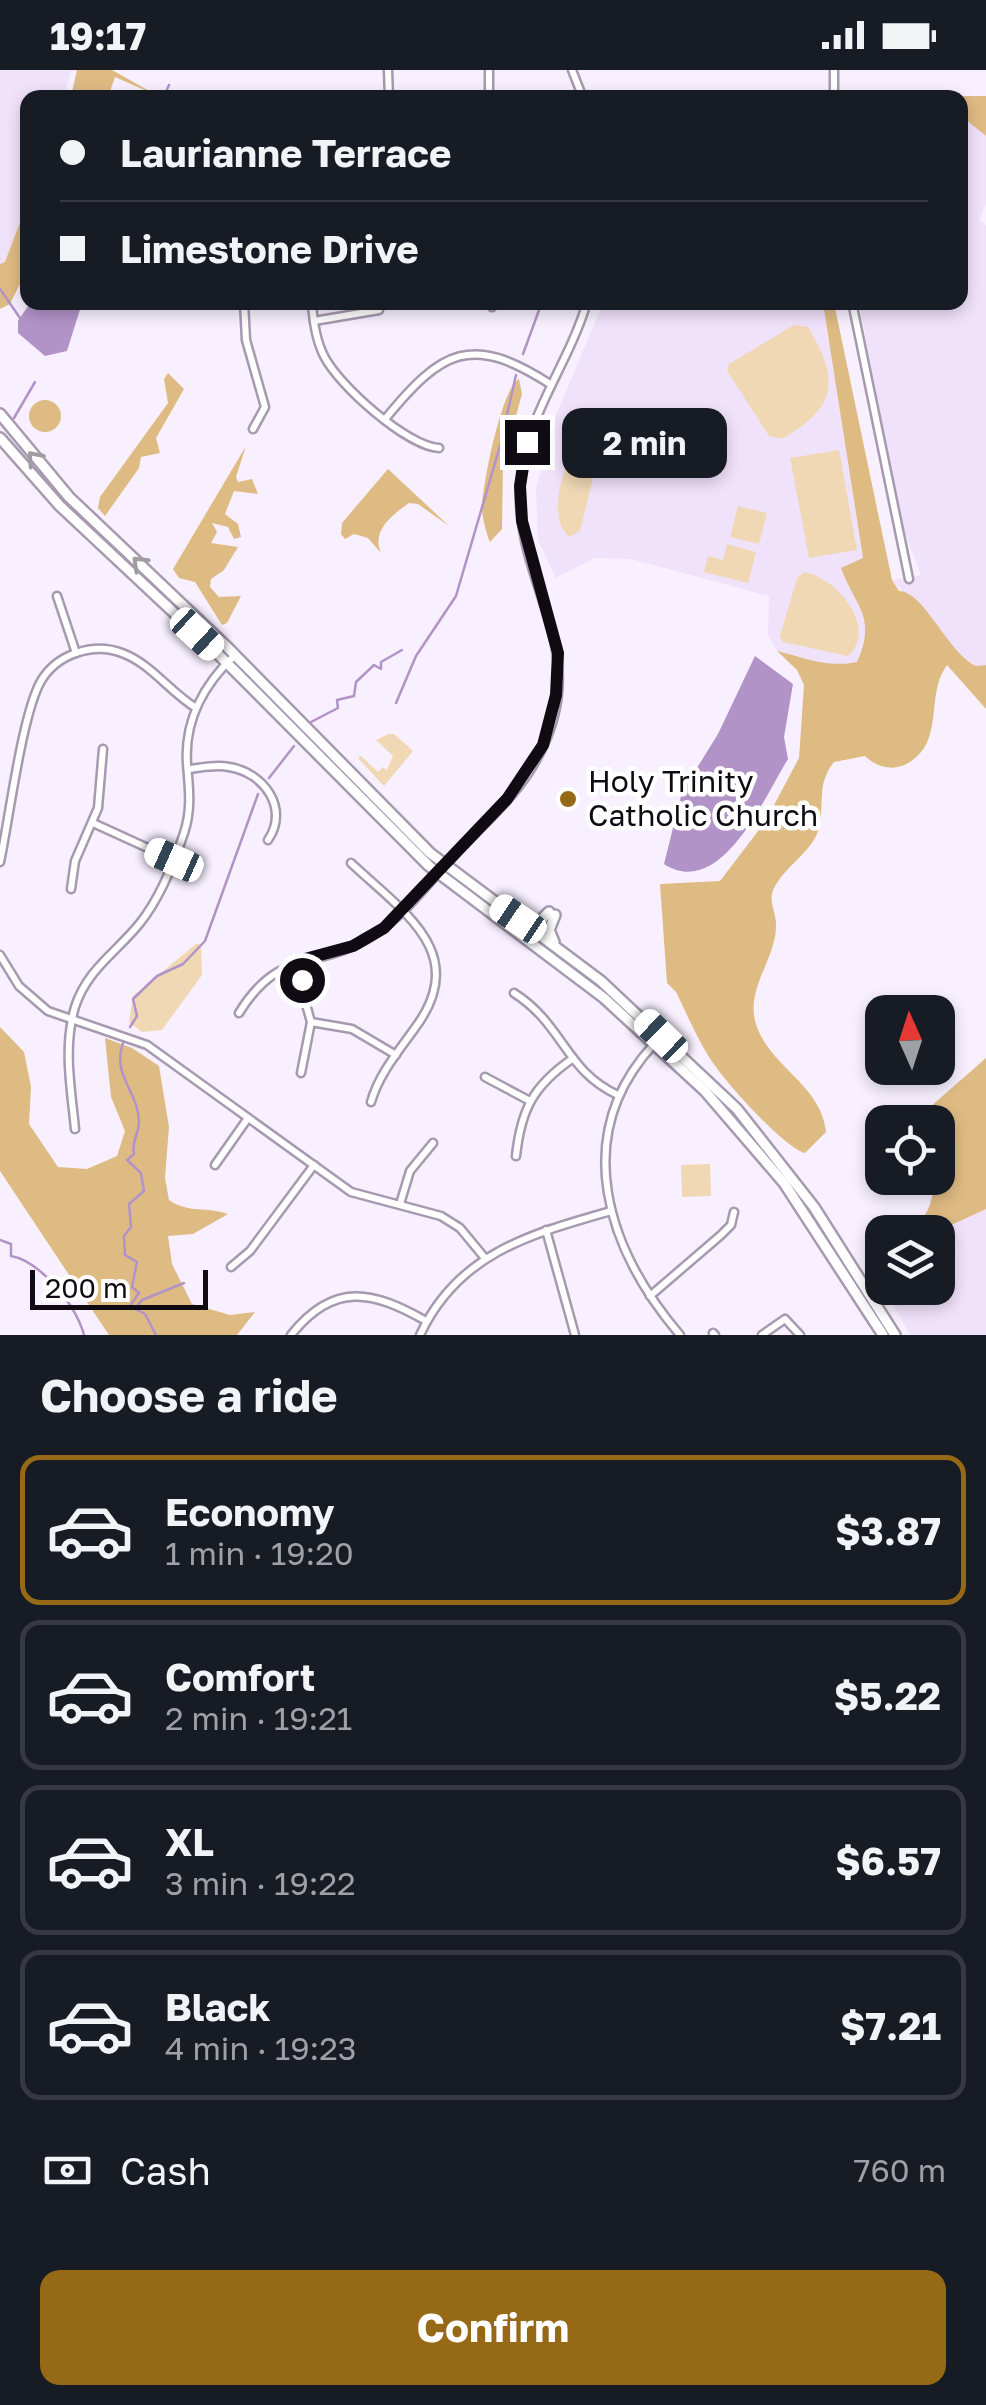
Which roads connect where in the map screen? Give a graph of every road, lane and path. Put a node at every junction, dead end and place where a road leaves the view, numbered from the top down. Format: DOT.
graph roads {
  1 [pos="244,310"];
  2 [pos="313,310"];
  3 [pos="379,310"];
  4 [pos="584,310"];
  5 [pos="854,310"];
  6 [pos="314,321"];
  7 [pos="550,384"];
  8 [pos="0,416"];
  9 [pos="386,418"];
  10 [pos="253,429"];
  11 [pos="0,438"];
  12 [pos="440,448"];
  13 [pos="909,579"];
  14 [pos="57,596"];
  15 [pos="76,652"];
  16 [pos="231,659"];
  17 [pos="196,708"];
  18 [pos="103,749"];
  19 [pos="188,769"];
  20 [pos="92,823"];
  21 [pos="268,840"];
  22 [pos="174,860"];
  23 [pos="0,862"];
  24 [pos="351,864"];
  25 [pos="441,870"];
  26 [pos="71,889"];
  27 [pos="401,910"];
  28 [pos="518,919"];
  29 [pos="558,948"];
  30 [pos="0,955"];
  31 [pos="294,962"];
  32 [pos="514,993"];
  33 [pos="239,1014"];
  34 [pos="71,1021"];
  35 [pos="311,1022"];
  36 [pos="658,1040"];
  37 [pos="396,1055"];
  38 [pos="572,1059"];
  39 [pos="301,1074"];
  40 [pos="485,1077"];
  41 [pos="618,1096"];
  42 [pos="528,1100"];
  43 [pos="371,1102"];
  44 [pos="248,1118"];
  45 [pos="75,1129"];
  46 [pos="433,1143"];
  47 [pos="516,1156"];
  48 [pos="215,1165"];
  49 [pos="314,1165"];
  50 [pos="400,1204"];
  51 [pos="611,1211"];
  52 [pos="734,1212"];
  53 [pos="546,1230"];
  54 [pos="484,1257"];
  55 [pos="230,1267"];
  56 [pos="650,1296"];
  57 [pos="426,1321"];
  58 [pos="770,1328"];
  59 [pos="292,1335"];
  60 [pos="420,1335"];
  61 [pos="575,1335"];
  62 [pos="680,1335"];
  63 [pos="762,1335"];
  64 [pos="776,1335"];
  65 [pos="800,1335"];
  66 [pos="883,1335"];
  67 [pos="896,1335"];
  1 -- 10 [label="street"];
  2 -- 6 [label="street"];
  3 -- 6 [label="street"];
  4 -- 7 [label="street"];
  5 -- 13 [label="street"];
  6 -- 9 [label="street"];
  7 -- 9 [label="street"];
  7 -- 25 [label="street"];
  16 -- 8 [label="main road, one-way"];
  9 -- 12 [label="street"];
  11 -- 16 [label="main road"];
  14 -- 15 [label="street"];
  15 -- 17 [label="street"];
  15 -- 23 [label="street"];
  16 -- 17 [label="street"];
  16 -- 25 [label="main road"];
  17 -- 19 [label="street"];
  18 -- 20 [label="street"];
  19 -- 21 [label="street"];
  19 -- 22 [label="street"];
  20 -- 22 [label="street"];
  20 -- 26 [label="street"];
  22 -- 34 [label="street"];
  24 -- 27 [label="street"];
  25 -- 27 [label="street"];
  25 -- 28 [label="main road"];
  25 -- 36 [label="main road"];
  27 -- 31 [label="street"];
  27 -- 37 [label="street"];
  28 -- 29 [label="main road"];
  28 -- 29 [label="main road"];
  29 -- 36 [label="main road"];
  30 -- 34 [label="street"];
  31 -- 33 [label="street"];
  31 -- 35 [label="street"];
  32 -- 38 [label="street"];
  34 -- 44 [label="street"];
  34 -- 45 [label="street"];
  35 -- 37 [label="street"];
  35 -- 39 [label="street"];
  36 -- 41 [label="street"];
  36 -- 66 [label="main road"];
  36 -- 67 [label="main road"];
  37 -- 43 [label="street"];
  38 -- 41 [label="street"];
  38 -- 42 [label="street"];
  40 -- 42 [label="street"];
  41 -- 51 [label="street"];
  42 -- 47 [label="street"];
  44 -- 48 [label="street"];
  44 -- 49 [label="street"];
  46 -- 50 [label="street"];
  49 -- 50 [label="street"];
  49 -- 55 [label="street"];
  50 -- 54 [label="street"];
  51 -- 53 [label="street"];
  51 -- 56 [label="street"];
  52 -- 56 [label="street"];
  53 -- 54 [label="street"];
  53 -- 61 [label="street"];
  54 -- 57 [label="street"];
  56 -- 62 [label="street"];
  57 -- 59 [label="street"];
  57 -- 60 [label="street"];
  58 -- 63 [label="street"];
  58 -- 64 [label="street"];
  58 -- 65 [label="street"];
}
